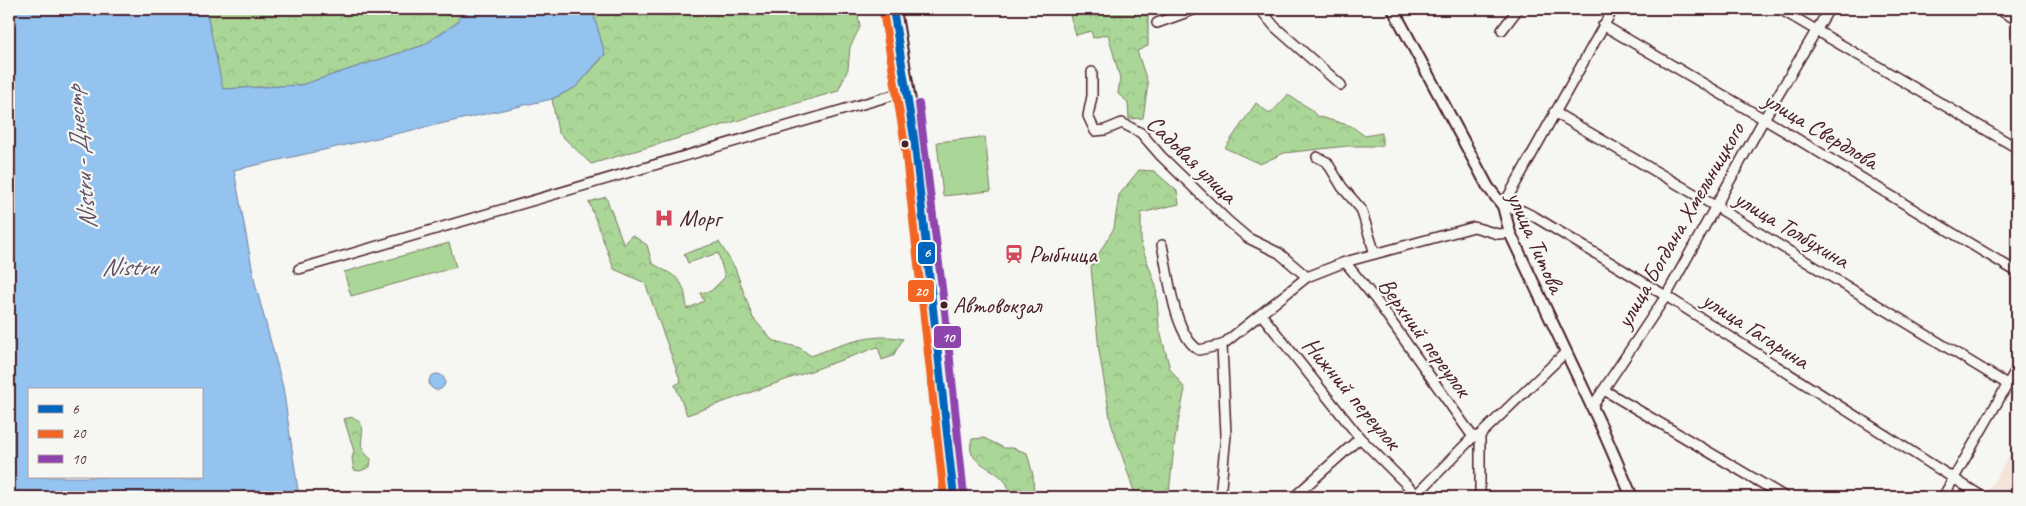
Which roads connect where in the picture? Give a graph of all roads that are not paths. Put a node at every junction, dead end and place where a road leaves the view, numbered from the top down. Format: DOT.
graph roads {
  1 [pos="893,9"];
  2 [pos="1196,9"];
  3 [pos="1260,9"];
  4 [pos="1393,9"];
  5 [pos="1518,9"];
  6 [pos="1612,9"];
  7 [pos="1780,9"];
  8 [pos="1829,9"];
  9 [pos="1998,9"];
  10 [pos="2017,20"];
  11 [pos="1157,23"];
  12 [pos="1603,25"];
  13 [pos="1502,30"];
  14 [pos="1816,30"];
  15 [pos="1092,72"];
  16 [pos="1341,85"];
  17 [pos="907,91"];
  18 [pos="1554,112"];
  19 [pos="1764,119"];
  20 [pos="2017,148"];
  21 [pos="1317,157"];
  22 [pos="1503,206"];
  23 [pos="1715,206"];
  24 [pos="1510,233"];
  25 [pos="1162,245"];
  26 [pos="1375,254"];
  27 [pos="1345,262"];
  28 [pos="299,269"];
  29 [pos="2017,272"];
  30 [pos="1307,277"];
  31 [pos="1666,296"];
  32 [pos="1261,314"];
  33 [pos="1222,344"];
  34 [pos="1565,354"];
  35 [pos="2017,368"];
  36 [pos="2007,384"];
  37 [pos="1604,390"];
  38 [pos="1592,407"];
  39 [pos="1476,436"];
  40 [pos="1360,438"];
  41 [pos="1952,480"];
  42 [pos="1416,496"];
  43 [pos="1630,496"];
  44 [pos="954,497"];
  45 [pos="1220,497"];
  46 [pos="1294,497"];
  47 [pos="1480,497"];
  48 [pos="1785,497"];
  49 [pos="1943,497"];
  50 [pos="1982,497"];
  1 -- 17 [label="main road"];
  2 -- 11 [label="street"];
  3 -- 16 [label="street"];
  4 -- 22 [label="street, улица Титова"];
  5 -- 13 [label="street"];
  6 -- 12 [label="street"];
  7 -- 14 [label="street"];
  8 -- 14 [label="street, улица Богдана Хмельницкого"];
  9 -- 10 [label="street"];
  12 -- 18 [label="street"];
  12 -- 19 [label="street, улица Свердлова"];
  14 -- 19 [label="street, улица Богдана Хмельницкого"];
  14 -- 20 [label="street"];
  15 -- 30 [label="street, Садовая улица"];
  17 -- 28 [label="street"];
  17 -- 44 [label="main road"];
  18 -- 22 [label="street"];
  18 -- 23 [label="street, улица Толбухина"];
  19 -- 23 [label="street, улица Богдана Хмельницкого"];
  19 -- 29 [label="street, улица Свердлова"];
  21 -- 26 [label="street"];
  22 -- 24 [label="street, улица Титова"];
  22 -- 31 [label="street, улица Гагарина"];
  23 -- 31 [label="street, улица Богдана Хмельницкого"];
  23 -- 36 [label="street, улица Толбухина"];
  24 -- 26 [label="street"];
  24 -- 34 [label="street, улица Титова"];
  25 -- 33 [label="street"];
  26 -- 27 [label="street"];
  27 -- 30 [label="street"];
  27 -- 39 [label="street, Верхний переулок"];
  30 -- 32 [label="street"];
  31 -- 37 [label="street, улица Богдана Хмельницкого"];
  31 -- 41 [label="street, улица Гагарина"];
  32 -- 33 [label="street"];
  32 -- 40 [label="street, Нижний переулок"];
  33 -- 45 [label="street"];
  34 -- 38 [label="street, улица Титова"];
  34 -- 39 [label="street"];
  35 -- 36 [label="street"];
  36 -- 41 [label="street"];
  37 -- 38 [label="street, улица Богдана Хмельницкого"];
  37 -- 48 [label="street"];
  38 -- 43 [label="street, улица Титова"];
  39 -- 42 [label="street"];
  39 -- 47 [label="street"];
  40 -- 42 [label="street, Нижний переулок"];
  40 -- 46 [label="street"];
  41 -- 49 [label="street"];
  41 -- 50 [label="street, улица Гагарина"];
}
